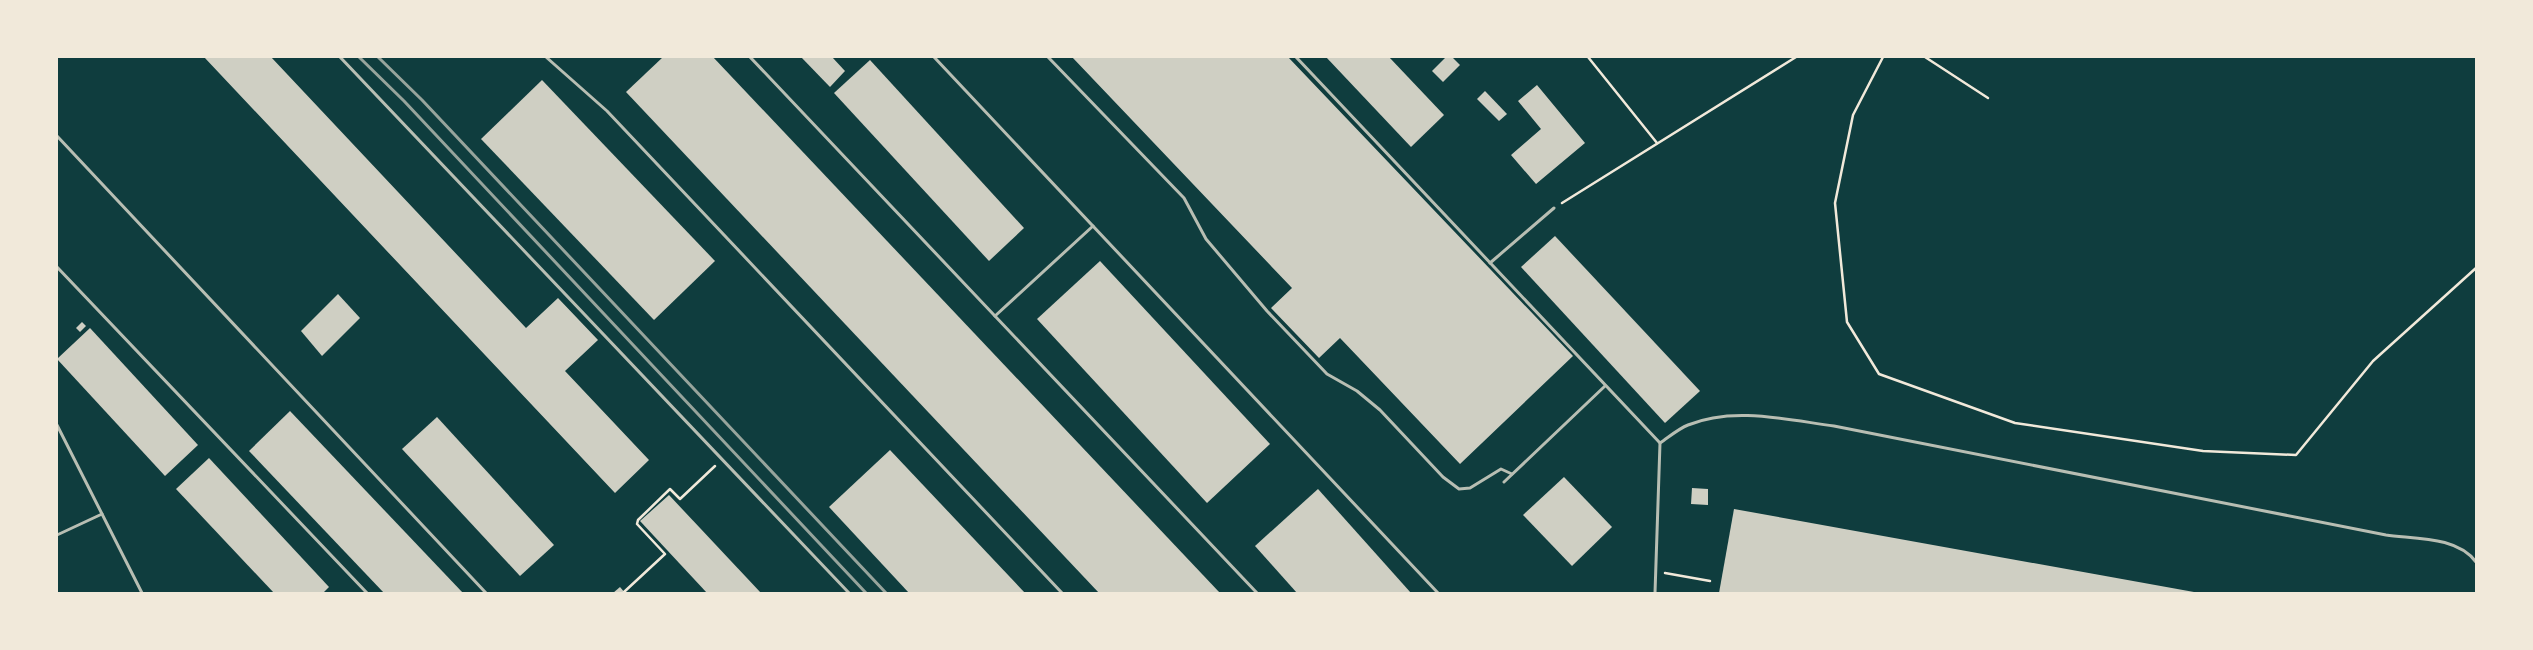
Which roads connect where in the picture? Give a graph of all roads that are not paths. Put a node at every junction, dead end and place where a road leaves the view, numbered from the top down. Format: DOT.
graph roads {
  1 [pos="340,57"];
  2 [pos="546,57"];
  3 [pos="750,57"];
  4 [pos="934,57"];
  5 [pos="1048,57"];
  6 [pos="1296,57"];
  7 [pos="57,136"];
  8 [pos="1554,208"];
  9 [pos="1092,226"];
  10 [pos="1490,263"];
  11 [pos="57,267"];
  12 [pos="995,316"];
  13 [pos="1605,386"];
  14 [pos="57,425"];
  15 [pos="1660,443"];
  16 [pos="1512,474"];
  17 [pos="1504,482"];
  18 [pos="102,514"];
  19 [pos="57,535"];
  20 [pos="2476,562"];
  21 [pos="142,593"];
  22 [pos="367,593"];
  23 [pos="486,593"];
  24 [pos="849,593"];
  25 [pos="1062,593"];
  26 [pos="1257,593"];
  27 [pos="1438,593"];
  28 [pos="1655,593"];
  1 -- 24 [label="lane"];
  2 -- 25 [label="lane"];
  3 -- 12 [label="lane"];
  4 -- 9 [label="lane"];
  5 -- 16 [label="lane"];
  6 -- 10 [label="lane"];
  7 -- 23 [label="lane"];
  8 -- 10 [label="lane"];
  9 -- 12 [label="lane"];
  9 -- 27 [label="lane"];
  10 -- 13 [label="lane"];
  11 -- 22 [label="lane"];
  12 -- 26 [label="lane"];
  13 -- 15 [label="lane"];
  13 -- 16 [label="lane"];
  14 -- 18 [label="lane"];
  15 -- 20 [label="lane"];
  15 -- 28 [label="lane"];
  16 -- 17 [label="lane"];
  18 -- 19 [label="lane"];
  18 -- 21 [label="lane"];
}
